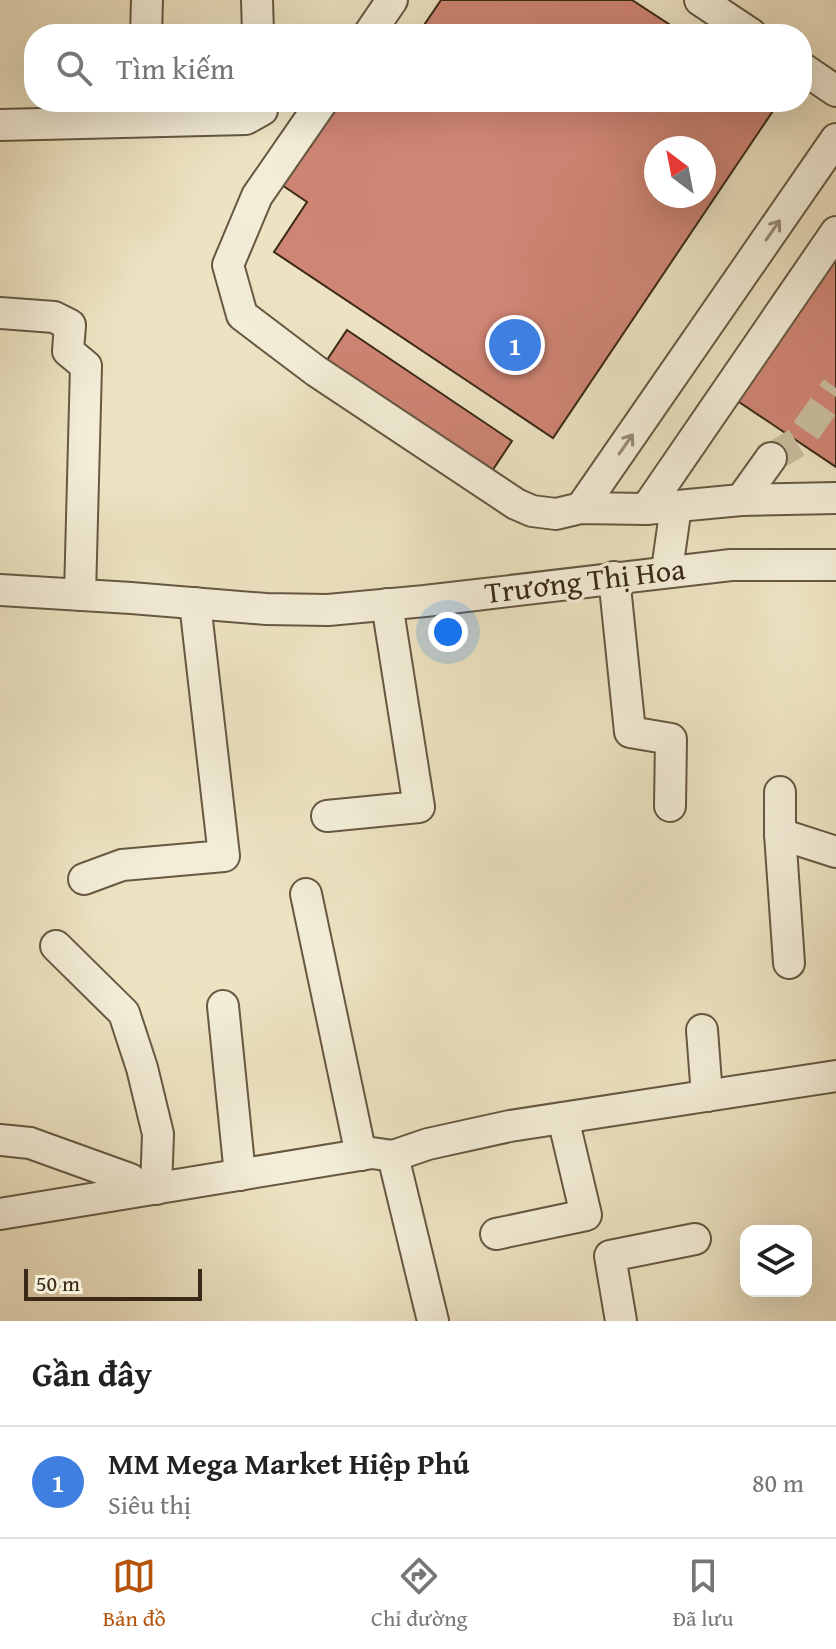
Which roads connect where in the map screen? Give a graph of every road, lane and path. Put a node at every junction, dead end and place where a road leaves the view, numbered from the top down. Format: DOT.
graph roads {
  1 [pos="147,0"];
  2 [pos="257,0"];
  3 [pos="392,0"];
  4 [pos="700,0"];
  5 [pos="146,24"];
  6 [pos="258,24"];
  7 [pos="376,24"];
  8 [pos="736,24"];
  9 [pos="812,75"];
  10 [pos="836,91"];
  11 [pos="145,112"];
  12 [pos="258,112"];
  13 [pos="315,112"];
  14 [pos="0,125"];
  15 [pos="836,139"];
  16 [pos="836,232"];
  17 [pos="0,313"];
  18 [pos="771,458"];
  19 [pos="836,498"];
  20 [pos="741,500"];
  21 [pos="676,506"];
  22 [pos="581,508"];
  23 [pos="646,509"];
  24 [pos="836,565"];
  25 [pos="667,570"];
  26 [pos="614,577"];
  27 [pos="0,590"];
  28 [pos="80,595"];
  29 [pos="195,603"];
  30 [pos="387,604"];
  31 [pos="780,792"];
  32 [pos="670,806"];
  33 [pos="327,816"];
  34 [pos="780,834"];
  35 [pos="836,852"];
  36 [pos="84,879"];
  37 [pos="306,894"];
  38 [pos="56,946"];
  39 [pos="789,963"];
  40 [pos="223,1006"];
  41 [pos="702,1030"];
  42 [pos="836,1076"];
  43 [pos="707,1096"];
  44 [pos="563,1118"];
  45 [pos="0,1140"];
  46 [pos="361,1155"];
  47 [pos="393,1156"];
  48 [pos="240,1175"];
  49 [pos="150,1190"];
  50 [pos="0,1214"];
  51 [pos="496,1234"];
  52 [pos="695,1239"];
  53 [pos="433,1321"];
  54 [pos="621,1321"];
  1 -- 5 [label="street"];
  2 -- 6 [label="street"];
  3 -- 7 [label="street"];
  4 -- 8 [label="street"];
  9 -- 10 [label="street"];
  11 -- 12 [label="street"];
  11 -- 14 [label="street"];
  13 -- 22 [label="street"];
  22 -- 15 [label="street, one-way"];
  16 -- 23 [label="street"];
  17 -- 28 [label="street"];
  18 -- 20 [label="street"];
  19 -- 20 [label="street"];
  20 -- 21 [label="street"];
  21 -- 23 [label="street"];
  21 -- 25 [label="street"];
  22 -- 23 [label="street"];
  24 -- 25 [label="street, Trương Thị Hoa"];
  25 -- 26 [label="street, Trương Thị Hoa"];
  26 -- 30 [label="street, Trương Thị Hoa"];
  26 -- 32 [label="street"];
  27 -- 28 [label="street, Trương Thị Hoa"];
  28 -- 29 [label="street, Trương Thị Hoa"];
  29 -- 30 [label="street, Trương Thị Hoa"];
  29 -- 36 [label="street"];
  30 -- 33 [label="street"];
  31 -- 34 [label="street"];
  34 -- 35 [label="street"];
  34 -- 39 [label="street"];
  37 -- 46 [label="street"];
  38 -- 49 [label="street"];
  40 -- 48 [label="street"];
  41 -- 43 [label="street"];
  42 -- 43 [label="street"];
  43 -- 44 [label="street"];
  44 -- 47 [label="street"];
  44 -- 51 [label="street"];
  45 -- 49 [label="street"];
  46 -- 47 [label="street"];
  46 -- 48 [label="street"];
  47 -- 53 [label="street"];
  48 -- 49 [label="street"];
  49 -- 50 [label="street"];
  52 -- 54 [label="street"];
}
